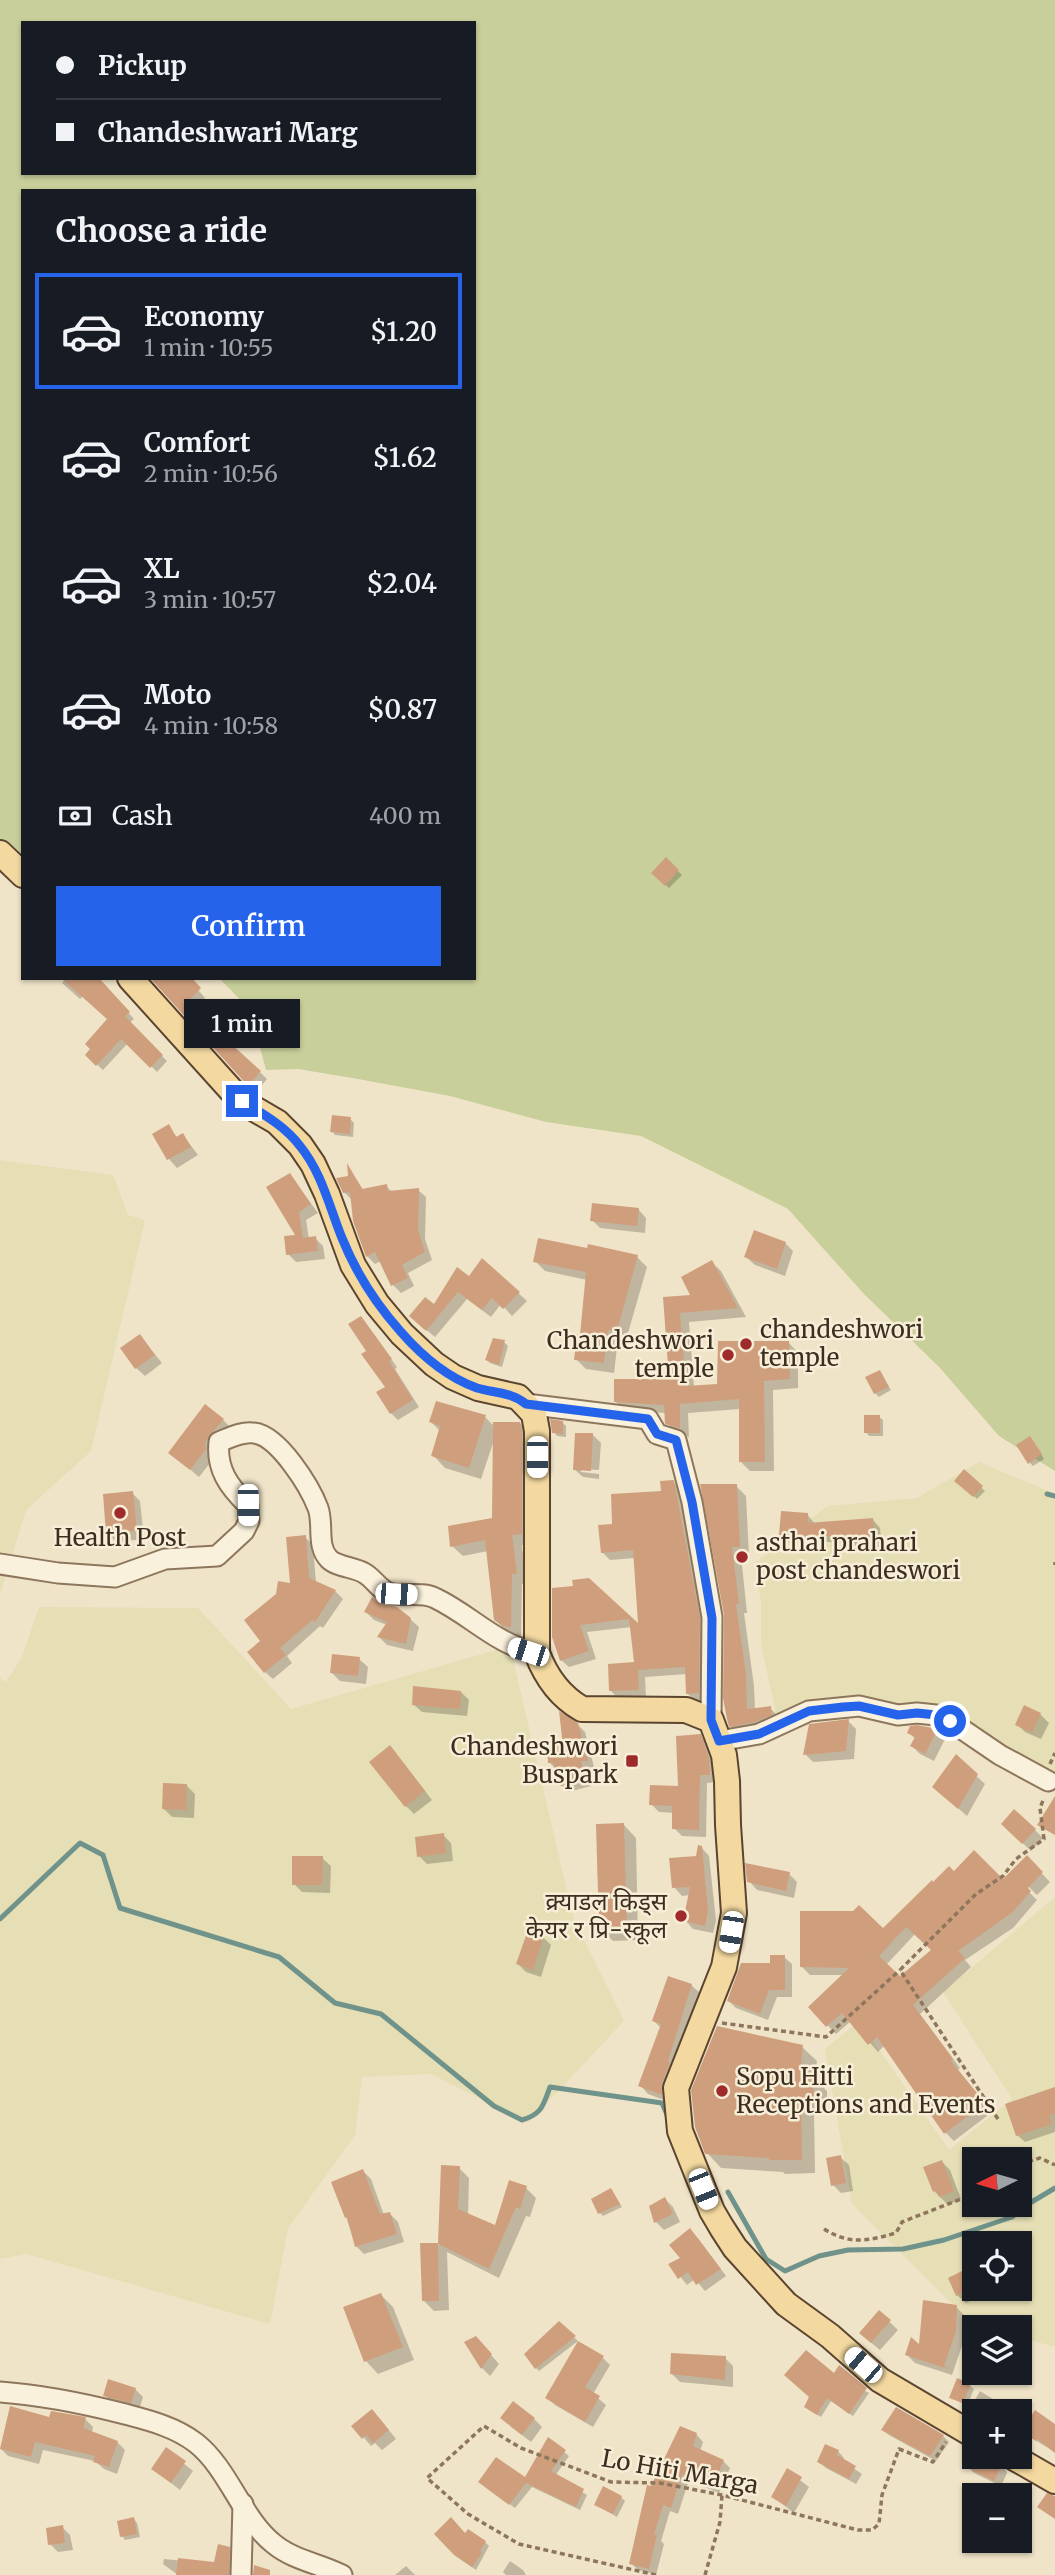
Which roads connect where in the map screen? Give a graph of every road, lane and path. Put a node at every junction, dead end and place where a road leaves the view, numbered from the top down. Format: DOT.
graph roads {
  1 [pos="0,853"];
  2 [pos="21,872"];
  3 [pos="132,980"];
  4 [pos="526,1404"];
  5 [pos="0,1564"];
  6 [pos="537,1653"];
  7 [pos="715,1731"];
  8 [pos="1048,1781"];
  9 [pos="900,1970"];
  10 [pos="702,2021"];
  11 [pos="998,2119"];
  12 [pos="1032,2160"];
  13 [pos="1055,2165"];
  14 [pos="962,2197"];
  15 [pos="824,2229"];
  16 [pos="0,2392"];
  17 [pos="962,2429"];
  18 [pos="962,2435"];
  19 [pos="1032,2468"];
  20 [pos="1055,2481"];
  21 [pos="722,2495"];
  22 [pos="243,2504"];
  23 [pos="241,2575"];
  24 [pos="342,2575"];
  25 [pos="656,2575"];
  26 [pos="705,2575"];
  1 -- 2 [label="main road"];
  3 -- 4 [label="main road"];
  4 -- 6 [label="main road"];
  4 -- 7 [label="street"];
  5 -- 6 [label="street"];
  6 -- 7 [label="main road"];
  7 -- 8 [label="street"];
  7 -- 10 [label="main road"];
  8 -- 9 [label="path"];
  9 -- 10 [label="path"];
  9 -- 11 [label="path"];
  10 -- 17 [label="main road"];
  12 -- 13 [label="path"];
  14 -- 15 [label="path"];
  16 -- 22 [label="street"];
  18 -- 21 [label="path, Lo Hiti Marga"];
  19 -- 20 [label="main road"];
  21 -- 25 [label="path, Lo Hiti Marga"];
  21 -- 26 [label="path"];
  22 -- 23 [label="street"];
  22 -- 24 [label="street"];
}
